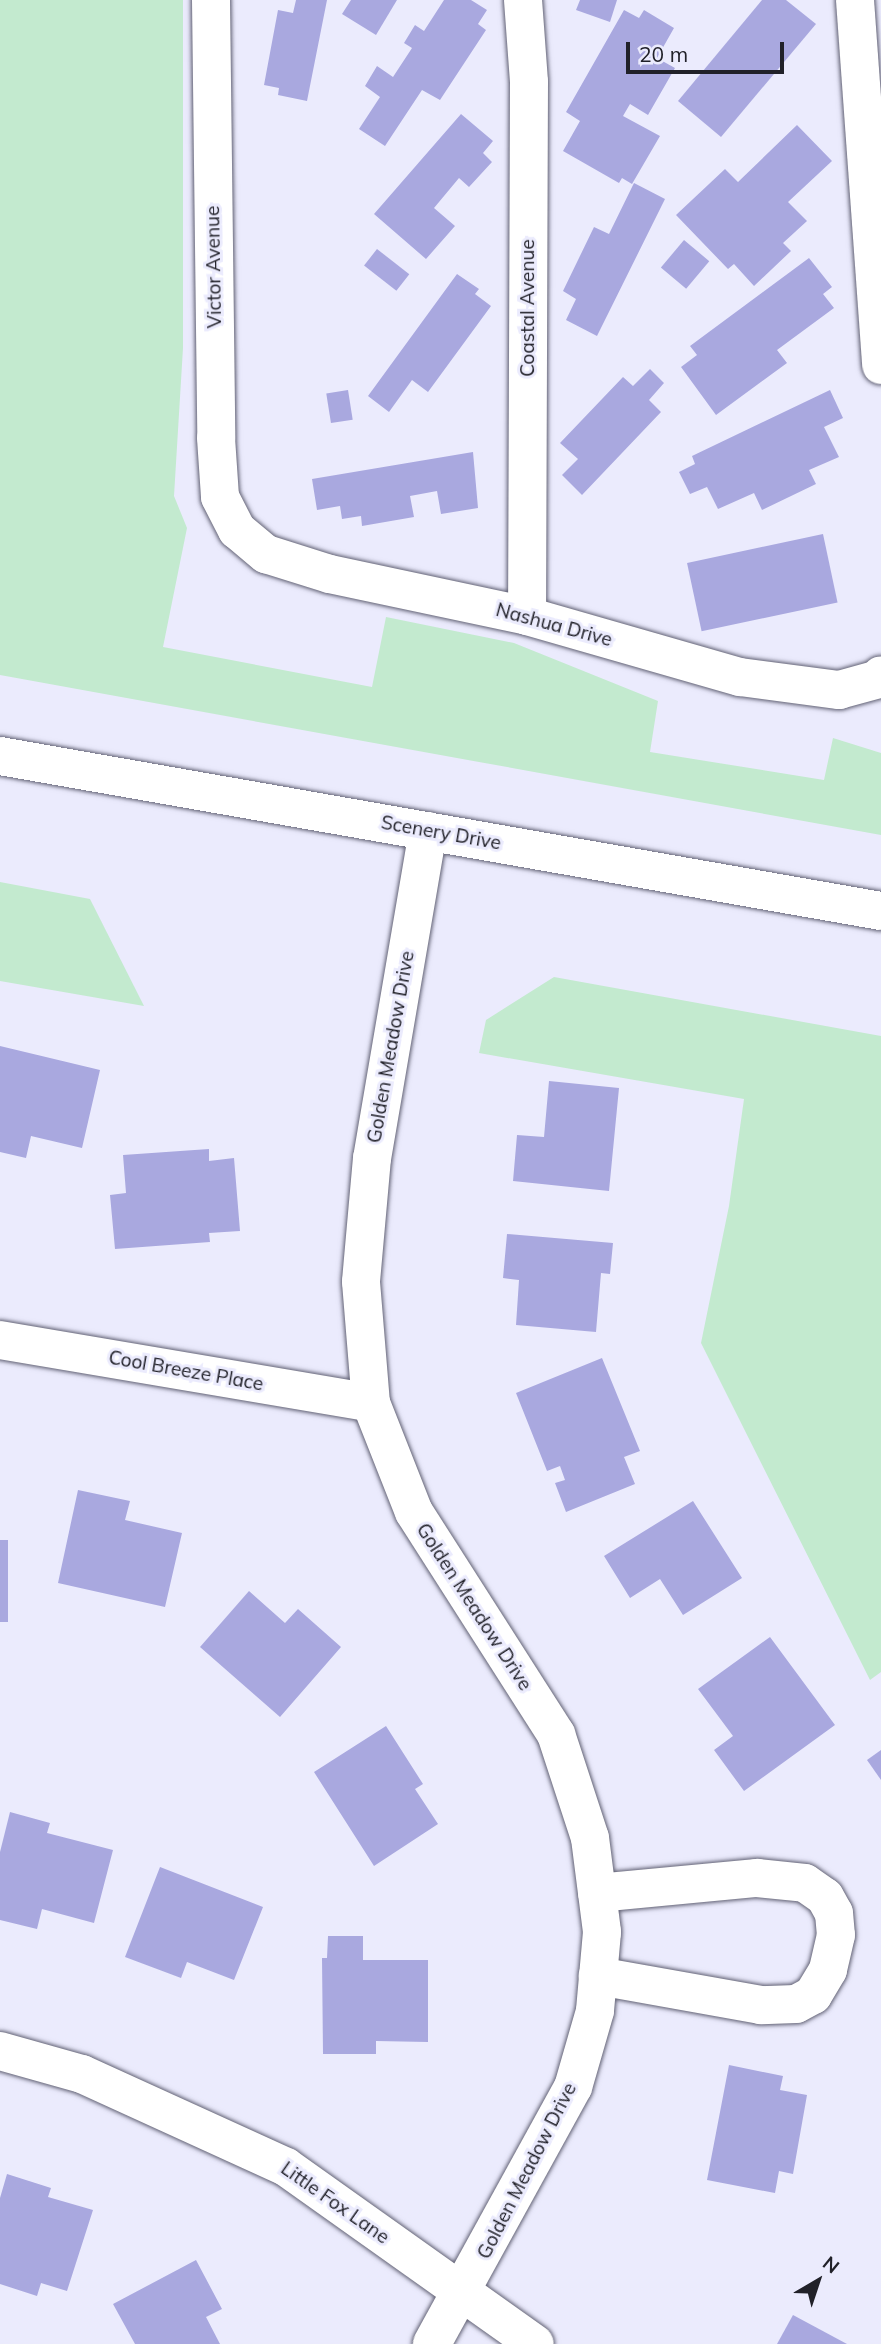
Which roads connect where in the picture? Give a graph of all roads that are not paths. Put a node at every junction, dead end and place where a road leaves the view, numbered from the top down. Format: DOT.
graph roads {
  1 [pos="211,0"];
  2 [pos="523,0"];
  3 [pos="855,0"];
  4 [pos="881,365"];
  5 [pos="237,530"];
  6 [pos="527,616"];
  7 [pos="880,677"];
  8 [pos="0,756"];
  9 [pos="428,831"];
  10 [pos="881,911"];
  11 [pos="0,1340"];
  12 [pos="371,1403"];
  13 [pos="597,1893"];
  14 [pos="598,1976"];
  15 [pos="0,2051"];
  16 [pos="463,2293"];
  17 [pos="432,2344"];
  18 [pos="535,2344"];
  1 -- 5 [label="street, Victor Avenue"];
  2 -- 6 [label="street, Coastal Avenue"];
  3 -- 4 [label="street"];
  5 -- 6 [label="street, Nashua Drive"];
  6 -- 7 [label="street, Nashua Drive"];
  8 -- 9 [label="street, Scenery Drive"];
  9 -- 10 [label="street, Scenery Drive"];
  9 -- 12 [label="street, Golden Meadow Drive"];
  11 -- 12 [label="street, Cool Breeze Place"];
  12 -- 13 [label="street, Golden Meadow Drive"];
  13 -- 14 [label="street, Golden Meadow Drive"];
  13 -- 14 [label="street"];
  14 -- 16 [label="street, Golden Meadow Drive"];
  15 -- 16 [label="street, Little Fox Lane"];
  16 -- 17 [label="street, Golden Meadow Drive"];
  16 -- 18 [label="street, Little Fox Lane"];
}
